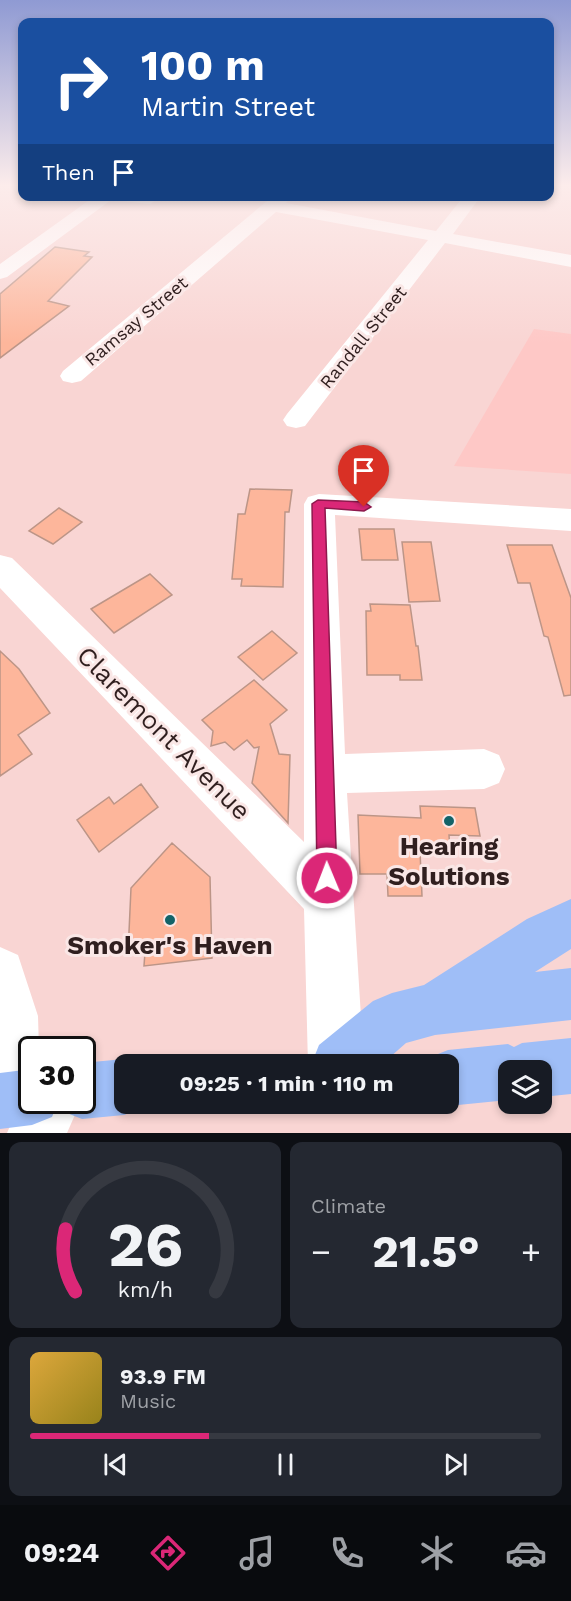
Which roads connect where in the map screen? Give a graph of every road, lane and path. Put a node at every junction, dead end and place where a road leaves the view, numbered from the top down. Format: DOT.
graph roads {
  1 [pos="48,238"];
  2 [pos="233,238"];
  3 [pos="442,238"];
  4 [pos="571,261"];
  5 [pos="0,273"];
  6 [pos="72,376"];
  7 [pos="296,420"];
  8 [pos="571,520"];
  9 [pos="0,567"];
  10 [pos="484,769"];
  11 [pos="326,774"];
  12 [pos="327,899"];
  13 [pos="571,923"];
  14 [pos="0,973"];
  15 [pos="571,994"];
  16 [pos="435,1009"];
  17 [pos="337,1054"];
  18 [pos="351,1054"];
  19 [pos="18,1055"];
  20 [pos="571,1066"];
  21 [pos="552,1068"];
  22 [pos="498,1073"];
  23 [pos="459,1077"];
  24 [pos="114,1088"];
  25 [pos="96,1090"];
  1 -- 5 [label="street"];
  2 -- 6 [label="street, Ramsay Street"];
  3 -- 4 [label="street"];
  3 -- 7 [label="street, Randall Street"];
  8 -- 11 [label="street"];
  9 -- 12 [label="street, Claremont Avenue"];
  10 -- 11 [label="street"];
  11 -- 12 [label="street"];
  12 -- 17 [label="street"];
  13 -- 16 [label="main road"];
  14 -- 19 [label="street"];
  15 -- 16 [label="main road"];
  16 -- 18 [label="main road"];
  20 -- 21 [label="main road"];
  22 -- 23 [label="main road"];
  24 -- 25 [label="main road"];
}
